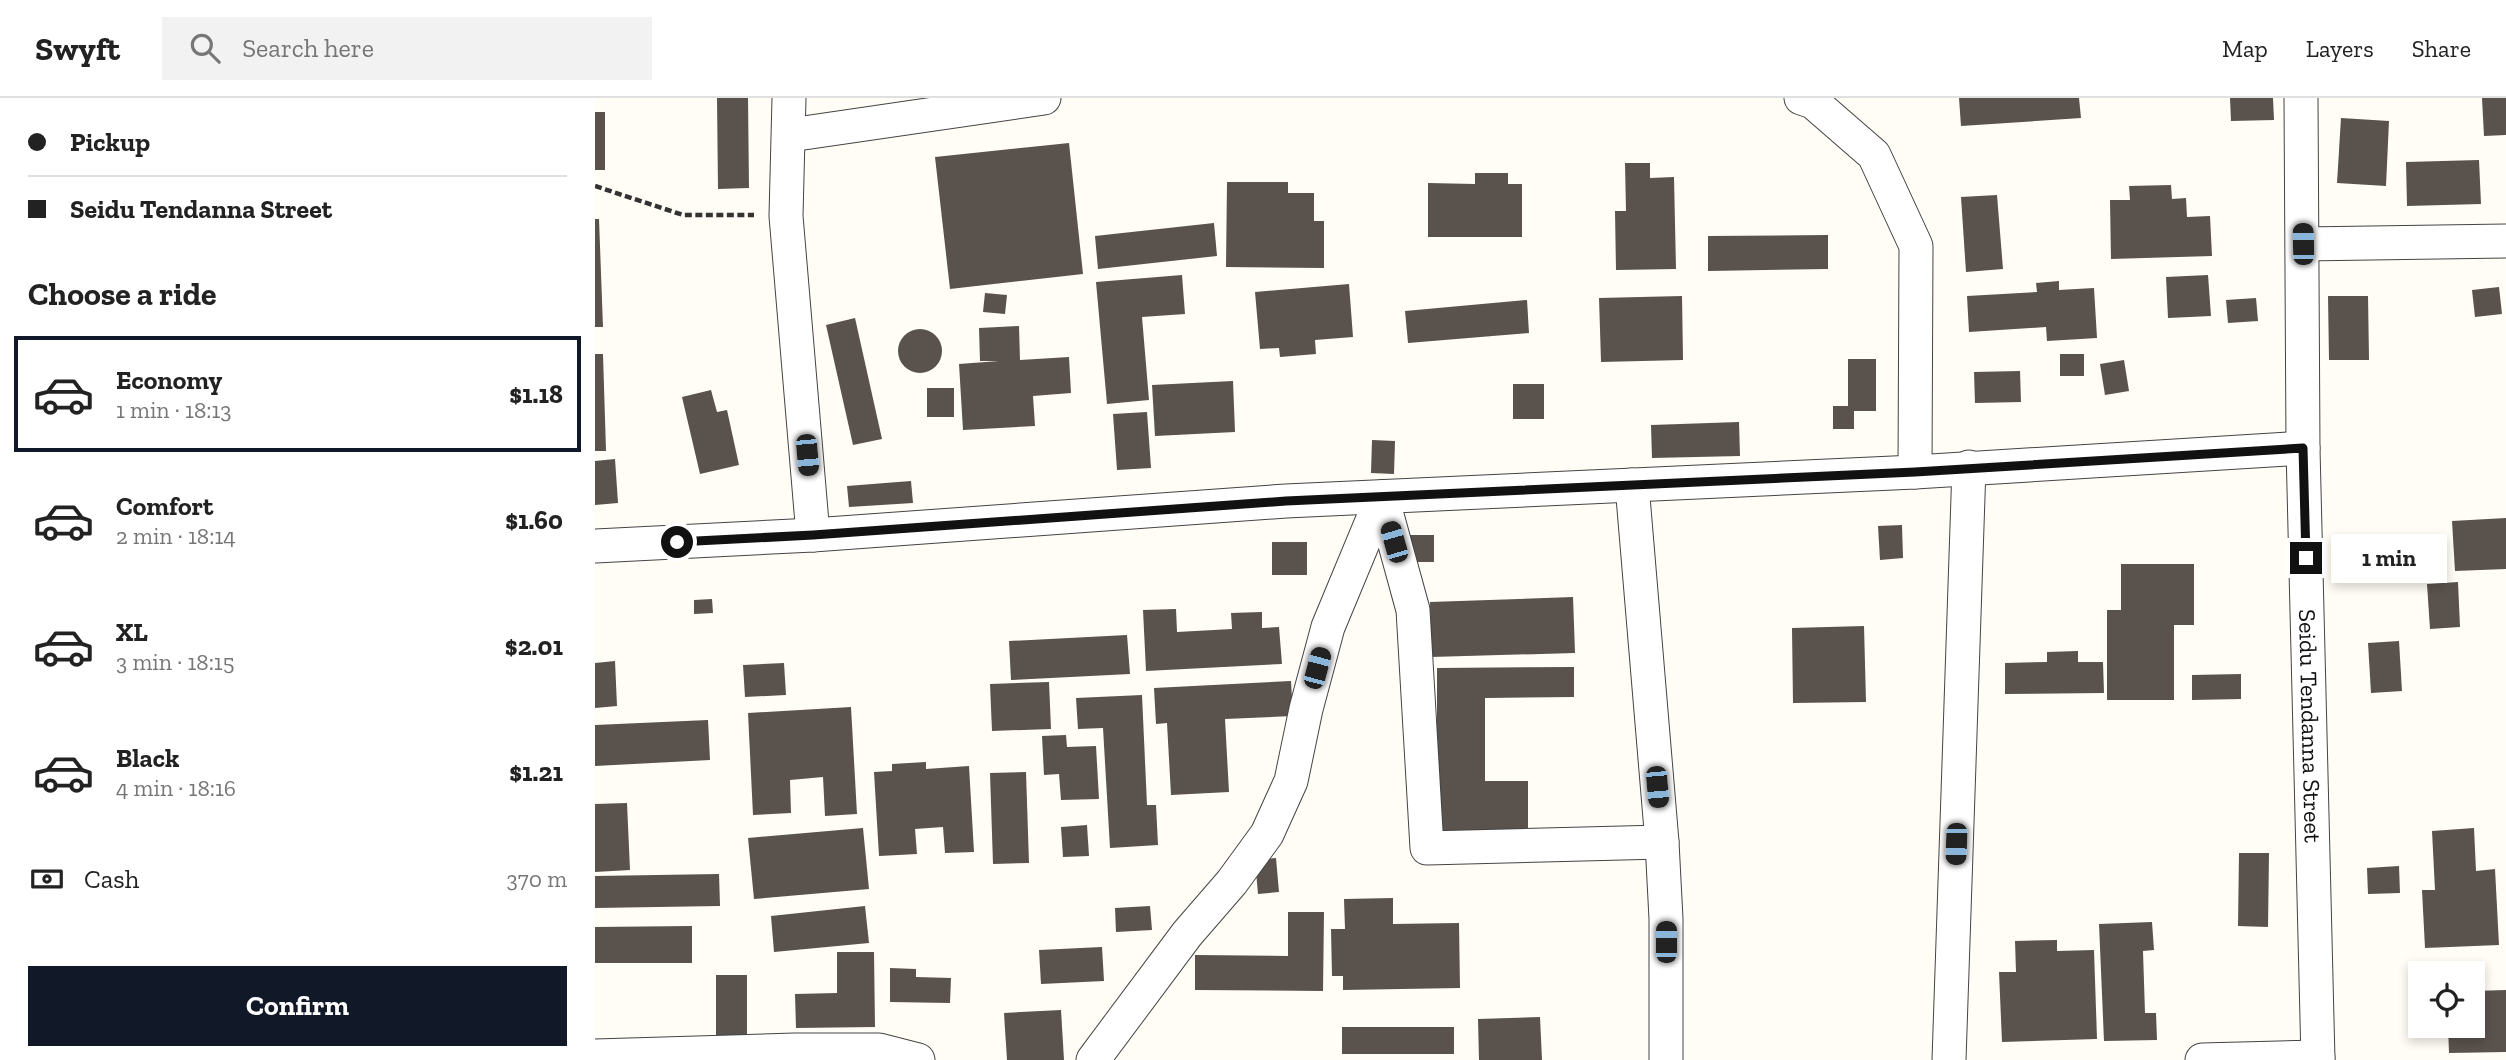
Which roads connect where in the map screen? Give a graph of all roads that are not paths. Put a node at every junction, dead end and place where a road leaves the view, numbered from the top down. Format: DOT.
graph roads {
  1 [pos="789,98"];
  2 [pos="1044,98"];
  3 [pos="1801,98"];
  4 [pos="2301,98"];
  5 [pos="790,135"];
  6 [pos="2506,241"];
  7 [pos="2303,244"];
  8 [pos="2303,448"];
  9 [pos="1969,467"];
  10 [pos="1915,472"];
  11 [pos="1632,485"];
  12 [pos="1382,497"];
  13 [pos="813,535"];
  14 [pos="595,546"];
  15 [pos="1661,842"];
  16 [pos="595,1056"];
  17 [pos="2318,1058"];
  18 [pos="918,1060"];
  19 [pos="1093,1060"];
  20 [pos="1666,1060"];
  21 [pos="1949,1060"];
  22 [pos="2202,1060"];
  1 -- 5 [label="street"];
  2 -- 5 [label="street"];
  3 -- 10 [label="street"];
  4 -- 7 [label="street, Seidu Tendanna Street"];
  5 -- 13 [label="street"];
  6 -- 7 [label="street"];
  7 -- 8 [label="street, Seidu Tendanna Street"];
  8 -- 9 [label="street"];
  8 -- 17 [label="street, Seidu Tendanna Street"];
  9 -- 10 [label="street"];
  9 -- 21 [label="street"];
  10 -- 11 [label="street"];
  11 -- 12 [label="street"];
  11 -- 15 [label="street"];
  12 -- 13 [label="street"];
  12 -- 15 [label="street"];
  12 -- 19 [label="street"];
  13 -- 14 [label="street"];
  15 -- 20 [label="street"];
  16 -- 18 [label="street"];
  17 -- 22 [label="street"];
}
